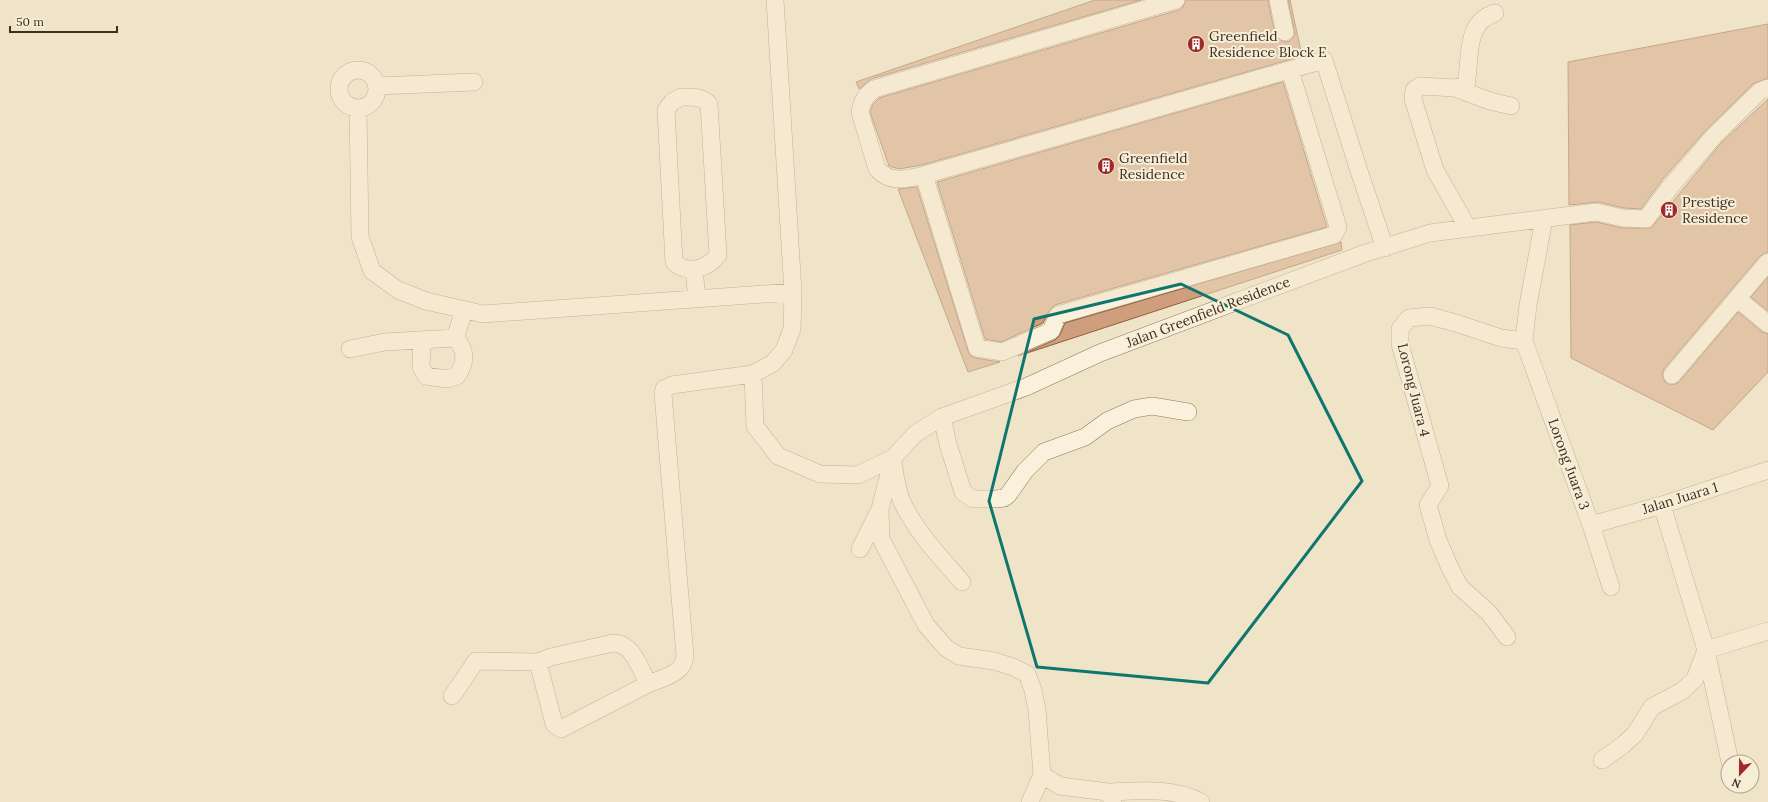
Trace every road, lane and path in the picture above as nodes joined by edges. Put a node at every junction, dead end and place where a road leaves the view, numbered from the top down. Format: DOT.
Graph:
graph roads {
  1 [pos="775,0"];
  2 [pos="1176,0"];
  3 [pos="1278,0"];
  4 [pos="1495,13"];
  5 [pos="1285,32"];
  6 [pos="1290,70"];
  7 [pos="474,82"];
  8 [pos="377,86"];
  9 [pos="1455,88"];
  10 [pos="1768,88"];
  11 [pos="1511,106"];
  12 [pos="358,108"];
  13 [pos="924,175"];
  14 [pos="1544,219"];
  15 [pos="1468,228"];
  16 [pos="1385,248"];
  17 [pos="1768,262"];
  18 [pos="694,269"];
  19 [pos="793,292"];
  20 [pos="697,299"];
  21 [pos="1738,299"];
  22 [pos="464,310"];
  23 [pos="1768,324"];
  24 [pos="455,338"];
  25 [pos="422,341"];
  26 [pos="1524,341"];
  27 [pos="350,349"];
  28 [pos="753,374"];
  29 [pos="1672,375"];
  30 [pos="1188,412"];
  31 [pos="942,417"];
  32 [pos="893,458"];
  33 [pos="1768,470"];
  34 [pos="1662,505"];
  35 [pos="880,509"];
  36 [pos="1591,525"];
  37 [pos="860,549"];
  38 [pos="962,582"];
  39 [pos="1611,587"];
  40 [pos="1768,631"];
  41 [pos="1507,638"];
  42 [pos="1706,650"];
  43 [pos="538,662"];
  44 [pos="648,684"];
  45 [pos="452,696"];
  46 [pos="1728,754"];
  47 [pos="1602,760"];
  48 [pos="1042,775"];
  49 [pos="1111,797"];
  50 [pos="1030,802"];
  51 [pos="1201,802"];
  1 -- 19 [label="street"];
  2 -- 13 [label="street"];
  3 -- 5 [label="street"];
  4 -- 9 [label="street"];
  6 -- 13 [label="street"];
  6 -- 13 [label="street"];
  6 -- 16 [label="street"];
  7 -- 8 [label="street"];
  8 -- 12 [label="street"];
  8 -- 12 [label="street"];
  9 -- 11 [label="street"];
  9 -- 15 [label="street"];
  10 -- 14 [label="street, Jalan Greenfield Residence"];
  12 -- 22 [label="street"];
  14 -- 15 [label="street, Jalan Greenfield Residence"];
  14 -- 26 [label="street"];
  15 -- 16 [label="street, Jalan Greenfield Residence"];
  16 -- 31 [label="street, Jalan Greenfield Residence"];
  17 -- 21 [label="street"];
  18 -- 18 [label="street"];
  18 -- 20 [label="street"];
  19 -- 20 [label="street"];
  19 -- 28 [label="street"];
  20 -- 22 [label="street"];
  21 -- 23 [label="street"];
  21 -- 29 [label="street"];
  22 -- 24 [label="street"];
  24 -- 25 [label="street"];
  24 -- 25 [label="street"];
  25 -- 27 [label="street"];
  26 -- 36 [label="street, Lorong Juara 3"];
  26 -- 41 [label="street, Lorong Juara 4"];
  28 -- 32 [label="street"];
  28 -- 44 [label="street"];
  30 -- 31 [label="street"];
  31 -- 32 [label="street, Jalan Greenfield Residence"];
  32 -- 35 [label="street"];
  32 -- 38 [label="street"];
  33 -- 34 [label="street, Jalan Juara 1"];
  34 -- 36 [label="street, Jalan Juara 1"];
  34 -- 42 [label="street"];
  35 -- 37 [label="street"];
  35 -- 48 [label="street"];
  36 -- 39 [label="street, Lorong Juara 3"];
  40 -- 42 [label="street"];
  42 -- 46 [label="street"];
  42 -- 47 [label="street"];
  43 -- 44 [label="street"];
  43 -- 44 [label="street"];
  43 -- 45 [label="street"];
  48 -- 49 [label="street"];
  48 -- 50 [label="street"];
  49 -- 51 [label="street"];
}
